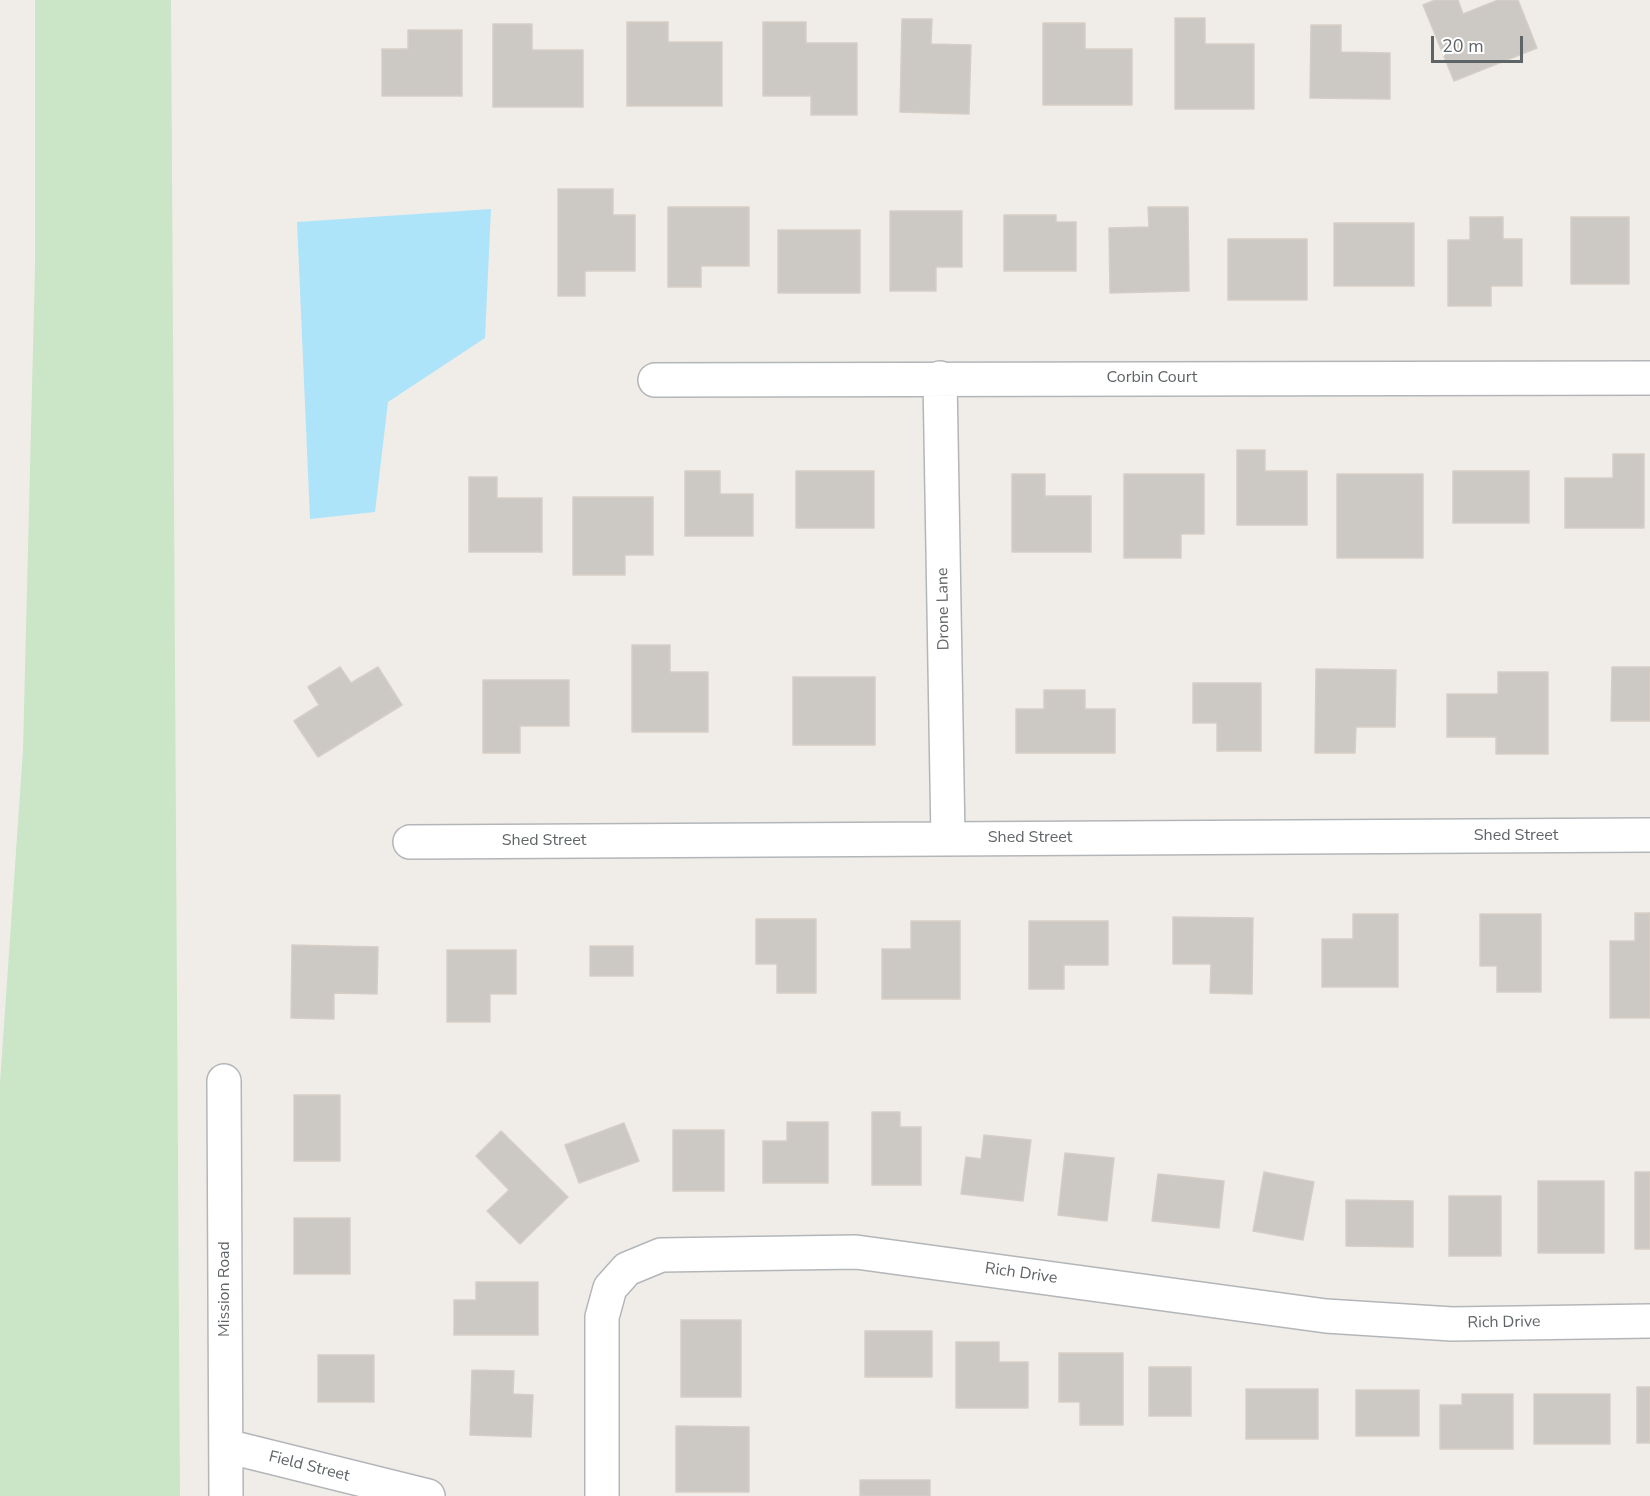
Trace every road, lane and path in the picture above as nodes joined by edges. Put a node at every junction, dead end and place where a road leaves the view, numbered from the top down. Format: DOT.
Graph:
graph roads {
  1 [pos="940,378"];
  2 [pos="1650,378"];
  3 [pos="655,380"];
  4 [pos="1650,835"];
  5 [pos="948,839"];
  6 [pos="410,842"];
  7 [pos="224,1081"];
  8 [pos="1650,1321"];
  9 [pos="226,1446"];
  10 [pos="226,1496"];
  11 [pos="428,1496"];
  12 [pos="602,1496"];
  1 -- 2 [label="street, Corbin Court"];
  1 -- 3 [label="street, Corbin Court"];
  1 -- 5 [label="street, Drone Lane"];
  4 -- 5 [label="street, Shed Street"];
  5 -- 6 [label="street, Shed Street"];
  7 -- 9 [label="street, Mission Road"];
  8 -- 12 [label="street, Rich Drive"];
  9 -- 10 [label="street, Mission Road"];
  9 -- 11 [label="street, Field Street"];
}
